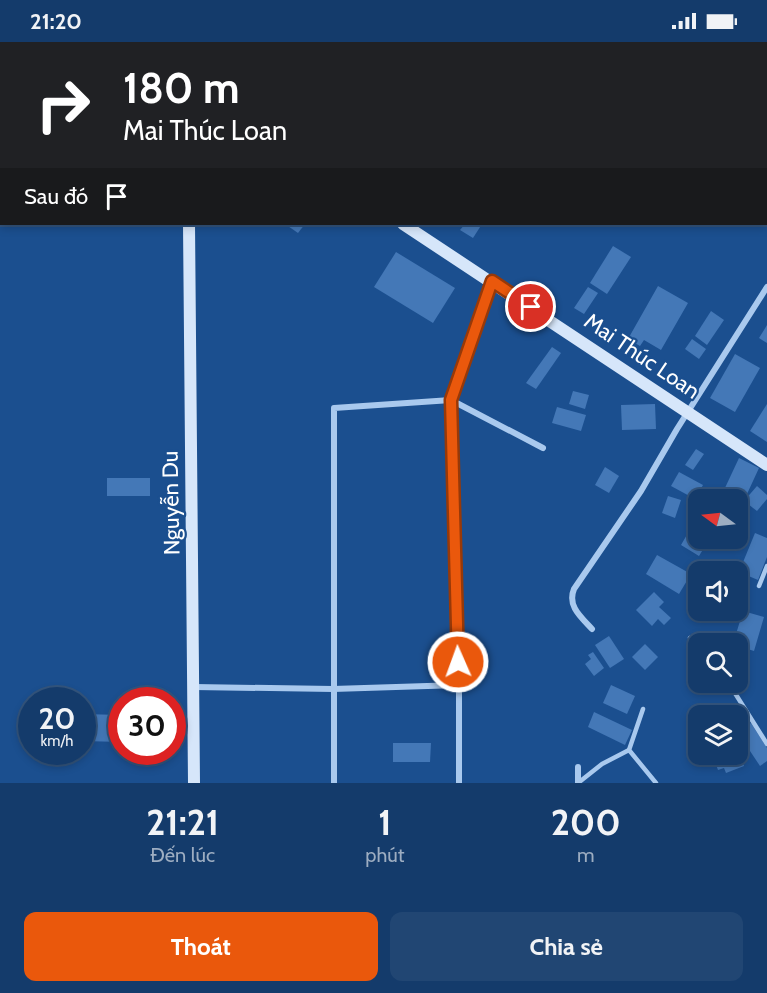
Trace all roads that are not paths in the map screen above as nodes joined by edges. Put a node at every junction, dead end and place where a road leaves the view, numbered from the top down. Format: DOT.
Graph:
graph roads {
  1 [pos="189,225"];
  2 [pos="405,225"];
  3 [pos="492,281"];
  4 [pos="767,287"];
  5 [pos="451,400"];
  6 [pos="688,412"];
  7 [pos="543,448"];
  8 [pos="767,465"];
  9 [pos="767,566"];
  10 [pos="759,586"];
  11 [pos="592,629"];
  12 [pos="459,685"];
  13 [pos="194,687"];
  14 [pos="333,689"];
  15 [pos="735,693"];
  16 [pos="643,709"];
  17 [pos="767,744"];
  18 [pos="629,750"];
  19 [pos="578,767"];
  20 [pos="194,783"];
  21 [pos="334,783"];
  22 [pos="459,783"];
  23 [pos="578,783"];
  24 [pos="656,783"];
  1 -- 13 [label="main road, Nguyễn Du"];
  2 -- 3 [label="main road, Mai Thúc Loan"];
  3 -- 5 [label="street"];
  3 -- 6 [label="main road, Mai Thúc Loan"];
  4 -- 6 [label="street"];
  5 -- 7 [label="street"];
  5 -- 12 [label="street"];
  5 -- 14 [label="street"];
  6 -- 8 [label="main road, Mai Thúc Loan"];
  6 -- 11 [label="street"];
  9 -- 10 [label="lane"];
  12 -- 14 [label="street"];
  12 -- 22 [label="street"];
  13 -- 14 [label="street"];
  13 -- 20 [label="main road, Nguyễn Du"];
  14 -- 21 [label="street"];
  15 -- 17 [label="lane"];
  16 -- 18 [label="lane"];
  18 -- 23 [label="lane"];
  18 -- 24 [label="lane"];
  19 -- 23 [label="street"];
}
